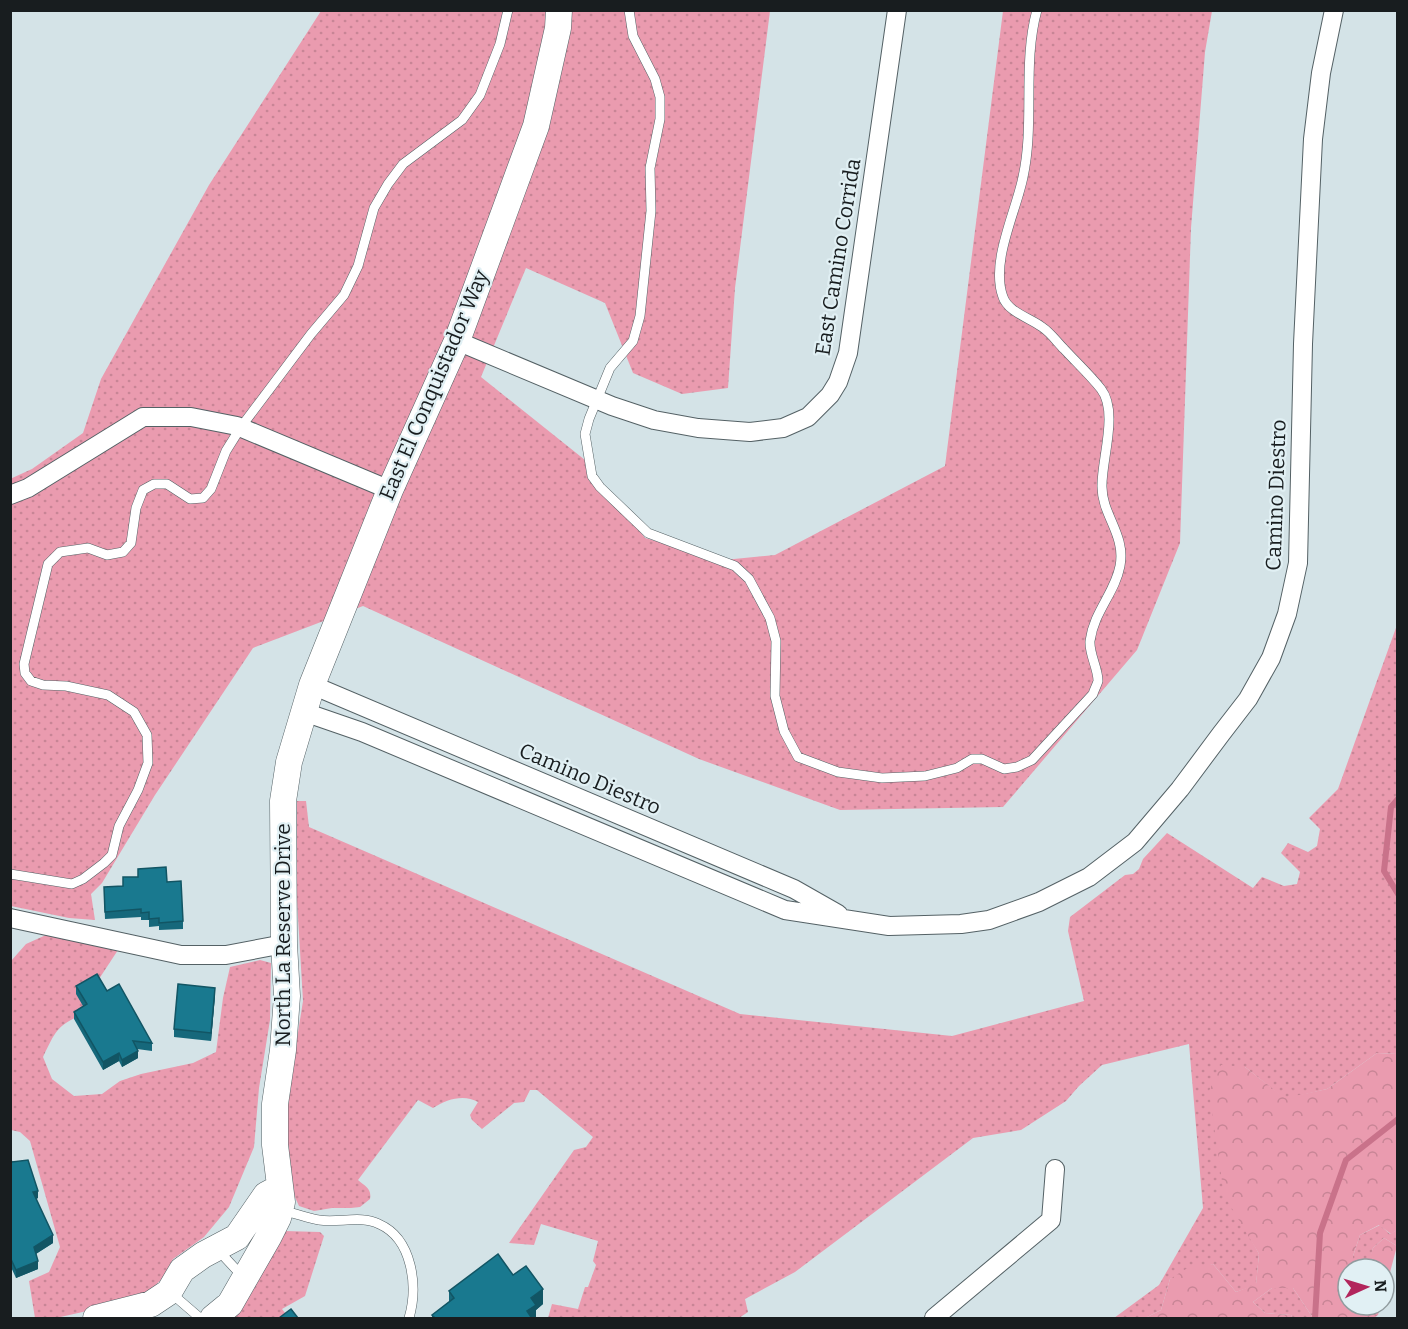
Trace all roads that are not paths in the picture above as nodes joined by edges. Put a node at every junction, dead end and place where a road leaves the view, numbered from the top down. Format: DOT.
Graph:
graph roads {
  1 [pos="508,10"];
  2 [pos="559,10"];
  3 [pos="629,10"];
  4 [pos="897,10"];
  5 [pos="1037,10"];
  6 [pos="1334,10"];
  7 [pos="457,341"];
  8 [pos="596,399"];
  9 [pos="242,427"];
  10 [pos="390,490"];
  11 [pos="10,495"];
  12 [pos="312,685"];
  13 [pos="304,712"];
  14 [pos="10,874"];
  15 [pos="10,918"];
  16 [pos="848,919"];
  17 [pos="284,944"];
  18 [pos="1055,1169"];
  19 [pos="280,1199"];
  20 [pos="216,1248"];
  21 [pos="245,1279"];
  22 [pos="169,1292"];
  23 [pos="96,1318"];
  24 [pos="200,1318"];
  25 [pos="213,1318"];
  26 [pos="409,1318"];
  27 [pos="934,1318"];
  1 -- 9 [label="lane"];
  2 -- 7 [label="street, East El Conquistador Way"];
  3 -- 8 [label="lane"];
  4 -- 8 [label="street, East Camino Corrida"];
  5 -- 8 [label="lane"];
  6 -- 16 [label="street, Camino Diestro"];
  7 -- 8 [label="street, East Camino Corrida"];
  7 -- 10 [label="street, East El Conquistador Way"];
  9 -- 10 [label="street"];
  9 -- 11 [label="street"];
  9 -- 14 [label="lane"];
  10 -- 12 [label="street, East El Conquistador Way"];
  12 -- 13 [label="street, North La Reserve Drive"];
  12 -- 16 [label="street, Camino Diestro"];
  13 -- 16 [label="street, Camino Diestro"];
  13 -- 17 [label="street, North La Reserve Drive"];
  15 -- 17 [label="street"];
  17 -- 19 [label="street, North La Reserve Drive"];
  18 -- 27 [label="street"];
  19 -- 20 [label="street"];
  19 -- 21 [label="street"];
  19 -- 26 [label="lane"];
  20 -- 21 [label="lane"];
  20 -- 22 [label="street"];
  21 -- 25 [label="street"];
  22 -- 23 [label="street"];
  22 -- 24 [label="lane"];
}
